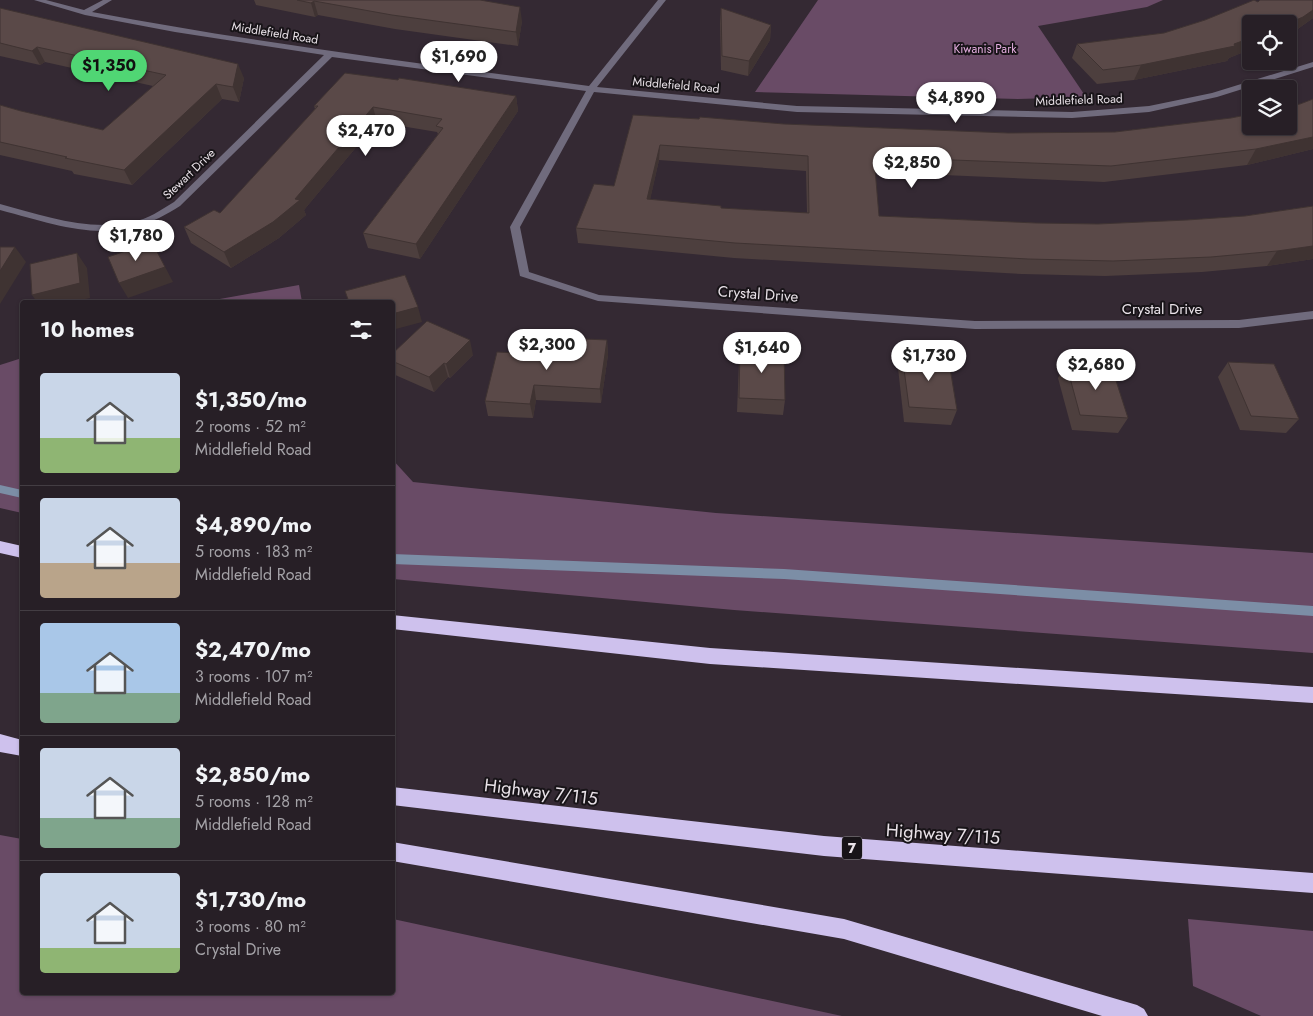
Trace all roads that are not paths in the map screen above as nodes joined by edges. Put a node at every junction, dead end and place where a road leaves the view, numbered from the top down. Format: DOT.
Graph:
graph roads {
  1 [pos="38,0"];
  2 [pos="108,0"];
  3 [pos="662,0"];
  4 [pos="85,13"];
  5 [pos="330,54"];
  6 [pos="1313,64"];
  7 [pos="591,89"];
  8 [pos="0,207"];
  9 [pos="1313,315"];
  10 [pos="0,547"];
  11 [pos="20,552"];
  12 [pos="395,622"];
  13 [pos="1313,695"];
  14 [pos="0,743"];
  15 [pos="20,748"];
  16 [pos="395,796"];
  17 [pos="395,853"];
  18 [pos="1313,883"];
  19 [pos="1137,1016"];
  1 -- 4 [label="street, Middlefield Road"];
  2 -- 4 [label="street"];
  3 -- 7 [label="street, Crystal Drive"];
  4 -- 5 [label="street, Middlefield Road"];
  5 -- 7 [label="street, Middlefield Road"];
  5 -- 8 [label="street, Stewart Drive"];
  6 -- 7 [label="street, Middlefield Road"];
  7 -- 9 [label="street, Crystal Drive"];
  10 -- 11 [label="highway"];
  12 -- 13 [label="highway"];
  14 -- 15 [label="highway"];
  16 -- 18 [label="highway, Highway 7/115 / 7"];
  17 -- 19 [label="highway"];
}
